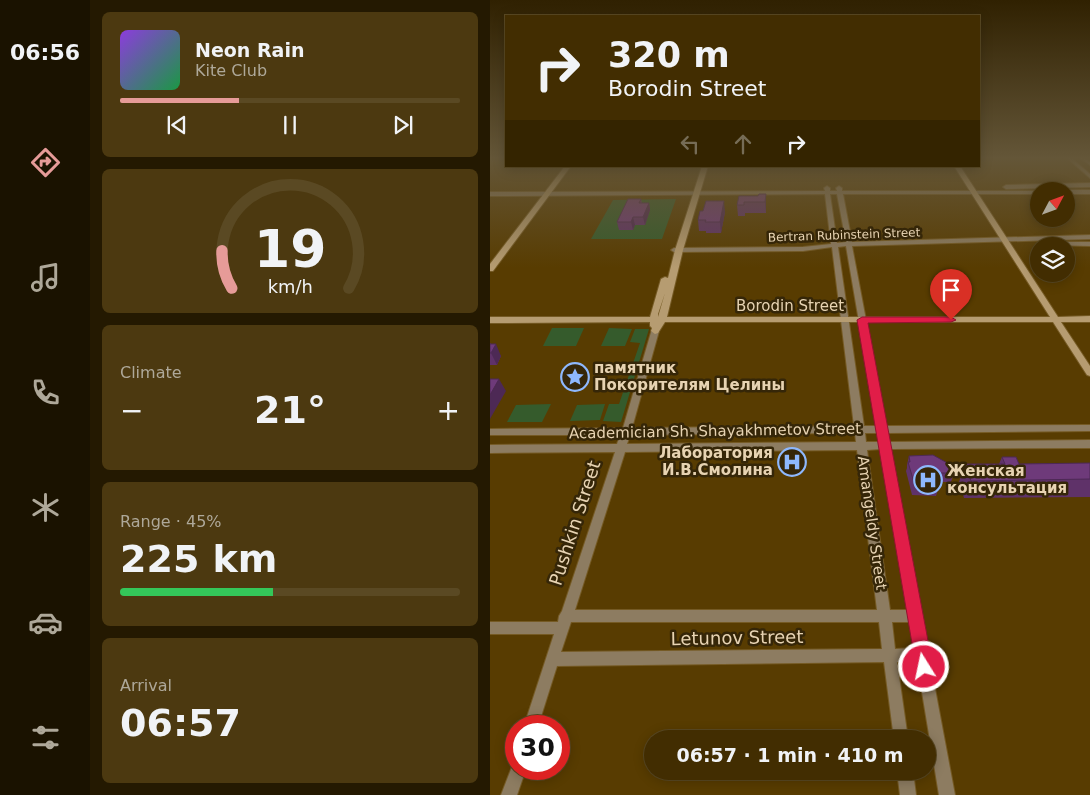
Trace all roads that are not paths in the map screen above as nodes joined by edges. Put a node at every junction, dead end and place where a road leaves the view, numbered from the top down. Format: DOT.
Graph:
graph roads {
  1 [pos="546,194"];
  2 [pos="693,194"];
  3 [pos="828,194"];
  4 [pos="840,194"];
  5 [pos="974,194"];
  6 [pos="1090,237"];
  7 [pos="1015,240"];
  8 [pos="1003,241"];
  9 [pos="849,244"];
  10 [pos="1090,244"];
  11 [pos="835,246"];
  12 [pos="676,250"];
  13 [pos="490,269"];
  14 [pos="1054,319"];
  15 [pos="1090,319"];
  16 [pos="490,320"];
  17 [pos="845,320"];
  18 [pos="862,320"];
  19 [pos="657,324"];
  20 [pos="1090,373"];
  21 [pos="882,428"];
  22 [pos="1090,428"];
  23 [pos="859,429"];
  24 [pos="721,430"];
  25 [pos="626,432"];
  26 [pos="491,433"];
  27 [pos="884,444"];
  28 [pos="1090,444"];
  29 [pos="862,445"];
  30 [pos="622,447"];
  31 [pos="718,447"];
  32 [pos="490,449"];
  33 [pos="884,616"];
  34 [pos="915,616"];
  35 [pos="563,622"];
  36 [pos="490,628"];
  37 [pos="890,655"];
  38 [pos="922,655"];
  39 [pos="552,659"];
  40 [pos="534,715"];
  41 [pos="900,730"];
  42 [pos="514,780"];
  43 [pos="906,780"];
  44 [pos="509,795"];
  45 [pos="908,795"];
  46 [pos="947,795"];
  1 -- 13 [label="street"];
  2 -- 12 [label="street, Pushkin Street"];
  3 -- 11 [label="street, Amangeldy Street"];
  4 -- 9 [label="street, Amangeldy Street"];
  5 -- 8 [label="street"];
  6 -- 7 [label="street"];
  7 -- 8 [label="street, Bertran Rubinstein Street"];
  7 -- 10 [label="street"];
  8 -- 9 [label="street, Bertran Rubinstein Street"];
  8 -- 14 [label="street"];
  9 -- 11 [label="street, Bertran Rubinstein Street"];
  9 -- 18 [label="street, Amangeldy Street"];
  11 -- 12 [label="street, Bertran Rubinstein Street"];
  11 -- 17 [label="street, Amangeldy Street"];
  12 -- 19 [label="street, Pushkin Street"];
  14 -- 15 [label="street, Borodin Street"];
  14 -- 18 [label="street, Borodin Street"];
  14 -- 20 [label="street"];
  16 -- 19 [label="street, Borodin Street"];
  17 -- 18 [label="street, Borodin Street"];
  17 -- 19 [label="street, Borodin Street"];
  17 -- 23 [label="street, Amangeldy Street"];
  18 -- 21 [label="street, Amangeldy Street"];
  19 -- 25 [label="street, Pushkin Street"];
  21 -- 22 [label="street, Academician Sh. Shayakhmetov Street"];
  21 -- 23 [label="street, Academician Sh. Shayakhmetov Street"];
  21 -- 27 [label="street, Amangeldy Street"];
  23 -- 24 [label="street, Academician Sh. Shayakhmetov Street"];
  23 -- 29 [label="street, Amangeldy Street"];
  24 -- 25 [label="street, Academician Sh. Shayakhmetov Street"];
  24 -- 31 [label="street"];
  25 -- 26 [label="street, Academician Sh. Shayakhmetov Street"];
  25 -- 30 [label="street, Pushkin Street"];
  27 -- 28 [label="street, Academician Sh. Shayakhmetov Street"];
  27 -- 29 [label="street, Academician Sh. Shayakhmetov Street"];
  27 -- 34 [label="street, Amangeldy Street"];
  29 -- 31 [label="street, Academician Sh. Shayakhmetov Street"];
  29 -- 33 [label="street, Amangeldy Street"];
  30 -- 31 [label="street, Academician Sh. Shayakhmetov Street"];
  30 -- 32 [label="street, Academician Sh. Shayakhmetov Street"];
  30 -- 35 [label="street, Pushkin Street"];
  33 -- 34 [label="street, Letunov Street"];
  33 -- 35 [label="street, Letunov Street"];
  33 -- 37 [label="street, Amangeldy Street"];
  34 -- 38 [label="street, Amangeldy Street"];
  35 -- 36 [label="street, Letunov Street"];
  35 -- 39 [label="street, Pushkin Street"];
  37 -- 38 [label="street, Letunov Street"];
  37 -- 39 [label="street, Letunov Street"];
  37 -- 41 [label="street, Amangeldy Street"];
  38 -- 46 [label="street, Amangeldy Street"];
  39 -- 40 [label="street, Pushkin Street"];
  42 -- 44 [label="street"];
  43 -- 45 [label="street"];
}
